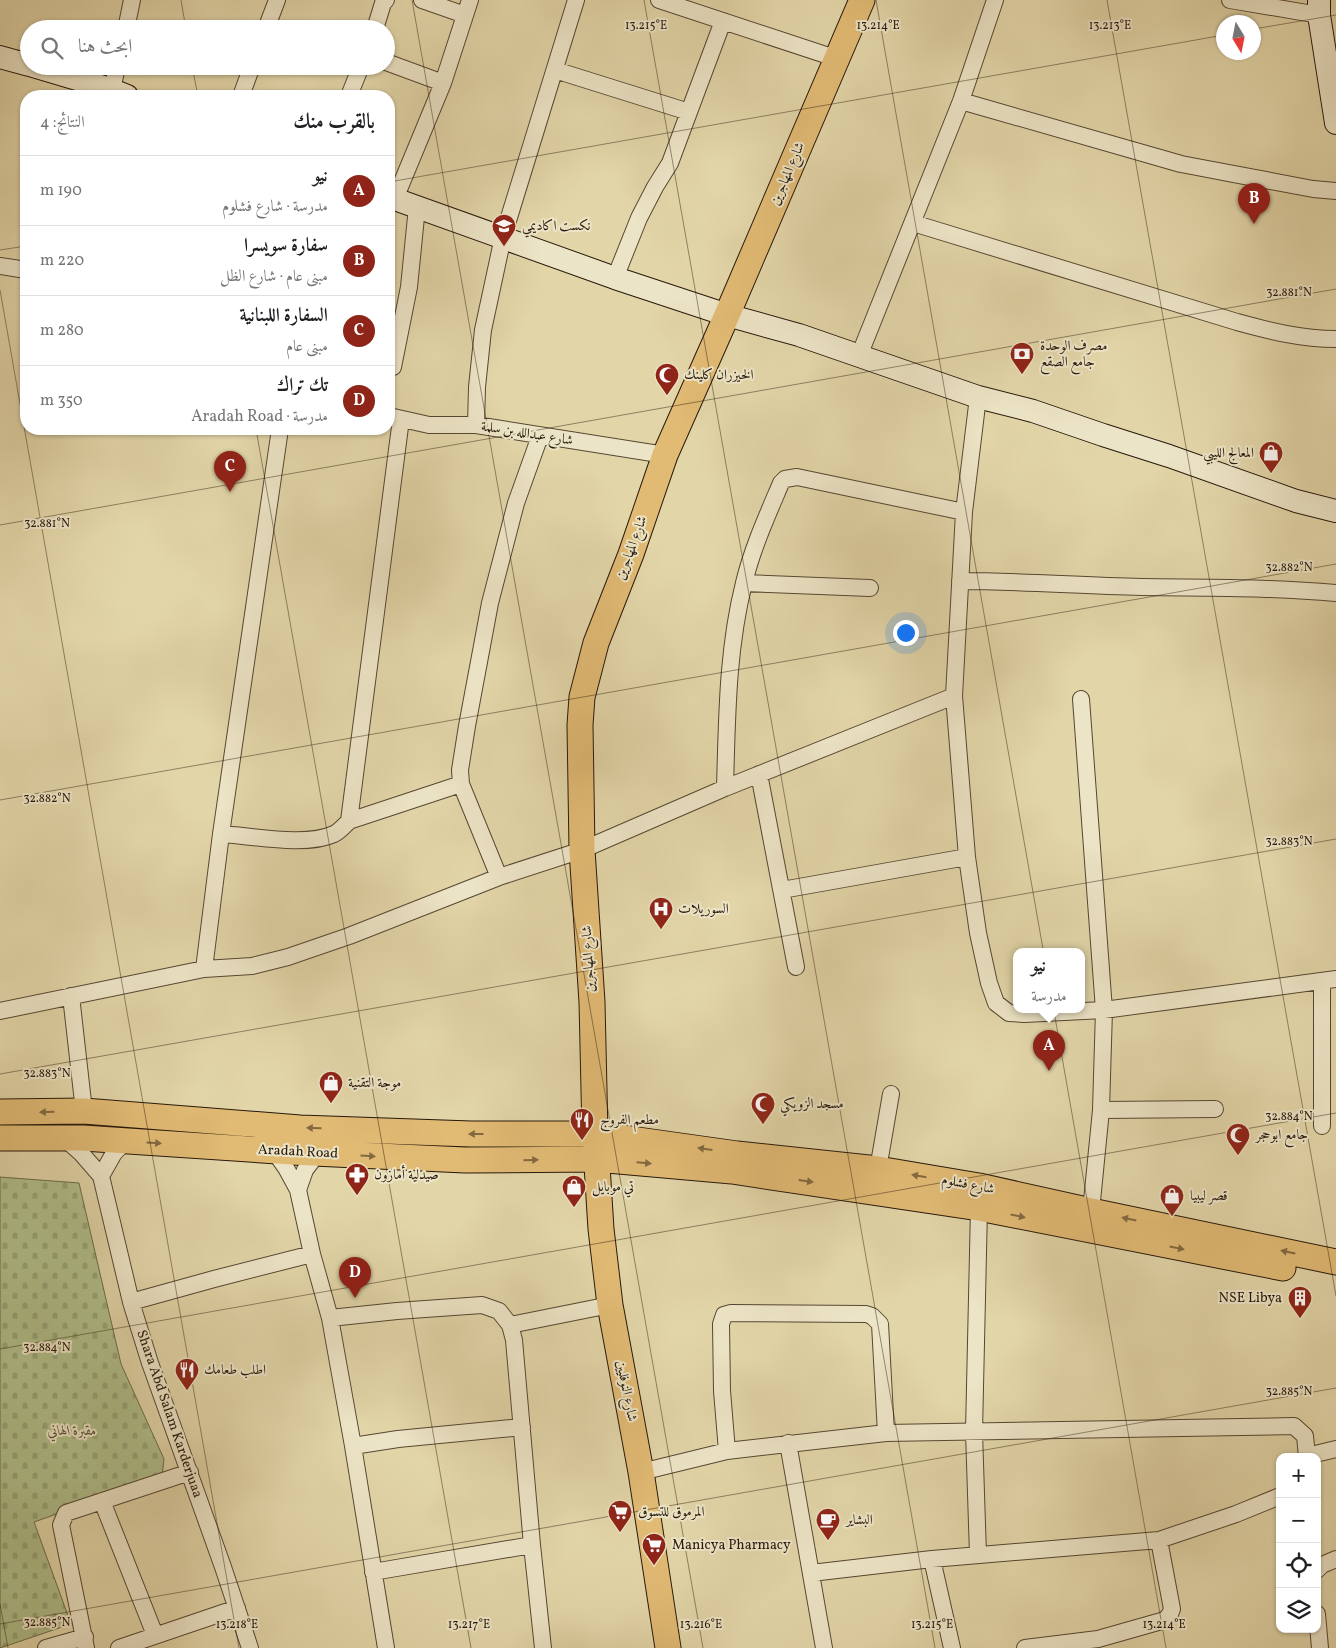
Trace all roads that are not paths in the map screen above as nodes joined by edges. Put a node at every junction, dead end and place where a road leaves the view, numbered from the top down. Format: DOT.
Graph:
graph roads {
  1 [pos="132,0"];
  2 [pos="277,0"];
  3 [pos="386,0"];
  4 [pos="422,0"];
  5 [pos="576,0"];
  6 [pos="659,0"];
  7 [pos="862,0"];
  8 [pos="995,0"];
  9 [pos="1230,0"];
  10 [pos="468,7"];
  11 [pos="1319,7"];
  12 [pos="128,20"];
  13 [pos="269,20"];
  14 [pos="378,20"];
  15 [pos="723,21"];
  16 [pos="0,56"];
  17 [pos="838,59"];
  18 [pos="20,62"];
  19 [pos="395,65"];
  20 [pos="555,70"];
  21 [pos="60,75"];
  22 [pos="116,75"];
  23 [pos="249,75"];
  24 [pos="357,75"];
  25 [pos="443,83"];
  26 [pos="104,90"];
  27 [pos="114,90"];
  28 [pos="243,90"];
  29 [pos="351,90"];
  30 [pos="961,101"];
  31 [pos="689,112"];
  32 [pos="1336,123"];
  33 [pos="395,191"];
  34 [pos="1336,191"];
  35 [pos="395,199"];
  36 [pos="418,207"];
  37 [pos="913,223"];
  38 [pos="503,237"];
  39 [pos="0,266"];
  40 [pos="20,269"];
  41 [pos="615,278"];
  42 [pos="727,315"];
  43 [pos="1336,339"];
  44 [pos="859,356"];
  45 [pos="395,357"];
  46 [pos="978,397"];
  47 [pos="395,417"];
  48 [pos="476,426"];
  49 [pos="279,435"];
  50 [pos="393,435"];
  51 [pos="540,436"];
  52 [pos="664,455"];
  53 [pos="1336,511"];
  54 [pos="964,512"];
  55 [pos="960,581"];
  56 [pos="744,583"];
  57 [pos="870,588"];
  58 [pos="1336,593"];
  59 [pos="954,696"];
  60 [pos="1081,699"];
  61 [pos="759,774"];
  62 [pos="461,784"];
  63 [pos="725,788"];
  64 [pos="349,821"];
  65 [pos="221,834"];
  66 [pos="582,850"];
  67 [pos="967,857"];
  68 [pos="499,877"];
  69 [pos="782,890"];
  70 [pos="796,967"];
  71 [pos="204,969"];
  72 [pos="1329,980"];
  73 [pos="71,996"];
  74 [pos="1104,1010"];
  75 [pos="0,1011"];
  76 [pos="1085,1011"];
  77 [pos="1044,1013"];
  78 [pos="891,1094"];
  79 [pos="1216,1109"];
  80 [pos="1101,1110"];
  81 [pos="84,1111"];
  82 [pos="0,1112"];
  83 [pos="1322,1126"];
  84 [pos="595,1134"];
  85 [pos="0,1138"];
  86 [pos="64,1138"];
  87 [pos="126,1141"];
  88 [pos="274,1151"];
  89 [pos="318,1153"];
  90 [pos="596,1159"];
  91 [pos="734,1163"];
  92 [pos="878,1169"];
  93 [pos="101,1176"];
  94 [pos="298,1190"];
  95 [pos="979,1208"];
  96 [pos="1091,1212"];
  97 [pos="312,1254"];
  98 [pos="1336,1262"];
  99 [pos="1336,1279"];
  100 [pos="131,1302"];
  101 [pos="610,1305"];
  102 [pos="330,1318"];
  103 [pos="510,1325"];
  104 [pos="522,1427"];
  105 [pos="974,1432"];
  106 [pos="886,1433"];
  107 [pos="788,1443"];
  108 [pos="353,1446"];
  109 [pos="1336,1449"];
  110 [pos="727,1451"];
  111 [pos="1307,1453"];
  112 [pos="1319,1453"];
  113 [pos="190,1472"];
  114 [pos="641,1472"];
  115 [pos="1276,1498"];
  116 [pos="102,1502"];
  117 [pos="1159,1540"];
  118 [pos="532,1545"];
  119 [pos="978,1555"];
  120 [pos="932,1559"];
  121 [pos="1336,1560"];
  122 [pos="1321,1566"];
  123 [pos="373,1572"];
  124 [pos="811,1573"];
  125 [pos="237,1608"];
  126 [pos="1319,1633"];
  127 [pos="155,1635"];
  128 [pos="85,1642"];
  129 [pos="1099,1643"];
  130 [pos="46,1648"];
  131 [pos="118,1648"];
  132 [pos="250,1648"];
  133 [pos="386,1648"];
  134 [pos="544,1648"];
  135 [pos="668,1648"];
  136 [pos="824,1648"];
  137 [pos="952,1648"];
  138 [pos="1025,1648"];
  139 [pos="1320,1648"];
  1 -- 12 [label="street"];
  2 -- 13 [label="street"];
  3 -- 14 [label="street"];
  4 -- 10 [label="street"];
  5 -- 20 [label="street"];
  6 -- 15 [label="street"];
  7 -- 17 [label="main road, شارع المهاجرين"];
  8 -- 30 [label="street"];
  9 -- 11 [label="street"];
  10 -- 25 [label="street"];
  11 -- 32 [label="main road"];
  15 -- 17 [label="street"];
  15 -- 31 [label="street"];
  16 -- 18 [label="main road"];
  17 -- 42 [label="main road, شارع المهاجرين"];
  19 -- 25 [label="street"];
  20 -- 31 [label="street"];
  20 -- 38 [label="street"];
  21 -- 26 [label="main road"];
  22 -- 27 [label="street"];
  23 -- 28 [label="street"];
  24 -- 29 [label="street"];
  25 -- 33 [label="street"];
  30 -- 34 [label="street"];
  30 -- 37 [label="street"];
  31 -- 41 [label="street"];
  35 -- 36 [label="main road"];
  36 -- 38 [label="main road"];
  36 -- 45 [label="street"];
  37 -- 43 [label="street"];
  37 -- 44 [label="street"];
  38 -- 41 [label="main road"];
  38 -- 48 [label="street"];
  39 -- 40 [label="street"];
  41 -- 42 [label="main road"];
  42 -- 44 [label="main road"];
  42 -- 52 [label="main road, شارع المهاجرين"];
  44 -- 46 [label="main road"];
  46 -- 53 [label="main road"];
  46 -- 54 [label="street"];
  47 -- 48 [label="street, شارع عبدالله بن سلمة"];
  48 -- 51 [label="street, شارع عبدالله بن سلمة"];
  49 -- 65 [label="street"];
  50 -- 64 [label="street"];
  51 -- 52 [label="street, شارع عبدالله بن سلمة"];
  51 -- 62 [label="street"];
  52 -- 66 [label="main road, شارع المهاجرين"];
  54 -- 55 [label="street"];
  54 -- 56 [label="street"];
  55 -- 58 [label="street"];
  55 -- 59 [label="street"];
  56 -- 57 [label="street"];
  56 -- 63 [label="street"];
  59 -- 61 [label="street"];
  59 -- 67 [label="street"];
  60 -- 74 [label="street"];
  61 -- 63 [label="street"];
  61 -- 69 [label="street"];
  62 -- 64 [label="street"];
  62 -- 68 [label="street"];
  63 -- 66 [label="street"];
  64 -- 65 [label="street"];
  65 -- 71 [label="street"];
  66 -- 68 [label="street"];
  66 -- 84 [label="main road, شارع المهاجرين"];
  67 -- 69 [label="street"];
  67 -- 77 [label="street"];
  68 -- 71 [label="street"];
  69 -- 70 [label="street"];
  71 -- 73 [label="street"];
  72 -- 74 [label="street"];
  72 -- 83 [label="street"];
  73 -- 75 [label="street"];
  73 -- 81 [label="street"];
  74 -- 76 [label="street"];
  74 -- 80 [label="street"];
  78 -- 92 [label="street"];
  79 -- 80 [label="street"];
  80 -- 96 [label="street"];
  81 -- 82 [label="main road, Aradah Road, one-way"];
  84 -- 81 [label="main road, Aradah Road, one-way"];
  84 -- 90 [label="main road, شارع النوفليين"];
  91 -- 84 [label="main road, شارع فشلوم, one-way"];
  85 -- 86 [label="main road, Aradah Road"];
  86 -- 87 [label="main road, Aradah Road"];
  86 -- 93 [label="street, Shara Abd Salam Karderjuaa"];
  87 -- 88 [label="main road, Aradah Road, one-way"];
  87 -- 93 [label="street"];
  88 -- 89 [label="main road, Aradah Road"];
  88 -- 94 [label="street"];
  89 -- 90 [label="main road, Aradah Road, one-way"];
  89 -- 94 [label="street"];
  90 -- 91 [label="main road, شارع فشلوم, one-way"];
  90 -- 101 [label="main road, شارع النوفليين"];
  91 -- 92 [label="main road, شارع فشلوم"];
  91 -- 95 [label="main road, شارع فشلوم, one-way"];
  96 -- 92 [label="main road, شارع فشلوم, one-way"];
  93 -- 100 [label="street, Shara Abd Salam Karderjuaa"];
  94 -- 97 [label="street"];
  95 -- 99 [label="main road, شارع فشلوم, one-way"];
  95 -- 105 [label="street"];
  98 -- 96 [label="main road, شارع فشلوم, one-way"];
  97 -- 100 [label="street"];
  97 -- 102 [label="street"];
  100 -- 113 [label="street, Shara Abd Salam Karderjuaa"];
  101 -- 103 [label="street"];
  101 -- 114 [label="main road, شارع النوفليين"];
  102 -- 103 [label="street"];
  102 -- 108 [label="street"];
  103 -- 104 [label="street"];
  104 -- 108 [label="street"];
  104 -- 118 [label="street"];
  105 -- 106 [label="street"];
  105 -- 111 [label="street"];
  105 -- 119 [label="street"];
  106 -- 107 [label="street"];
  106 -- 110 [label="street"];
  107 -- 110 [label="street"];
  107 -- 124 [label="street"];
  108 -- 123 [label="street"];
  109 -- 112 [label="street"];
  110 -- 114 [label="street"];
  113 -- 116 [label="street"];
  113 -- 125 [label="street, Shara Abd Salam Karderjuaa"];
  114 -- 135 [label="main road, شارع النوفليين"];
  115 -- 117 [label="street"];
  116 -- 127 [label="street"];
  116 -- 128 [label="street"];
  117 -- 119 [label="street"];
  117 -- 129 [label="street"];
  118 -- 123 [label="street"];
  118 -- 134 [label="street"];
  119 -- 120 [label="street"];
  120 -- 124 [label="street"];
  120 -- 137 [label="street"];
  121 -- 122 [label="street"];
  123 -- 133 [label="street"];
  124 -- 136 [label="street"];
  125 -- 127 [label="street"];
  125 -- 132 [label="street, Shara Abd Salam Karderjuaa"];
  126 -- 139 [label="street"];
  127 -- 131 [label="street"];
  128 -- 130 [label="street"];
  129 -- 138 [label="street"];
}
